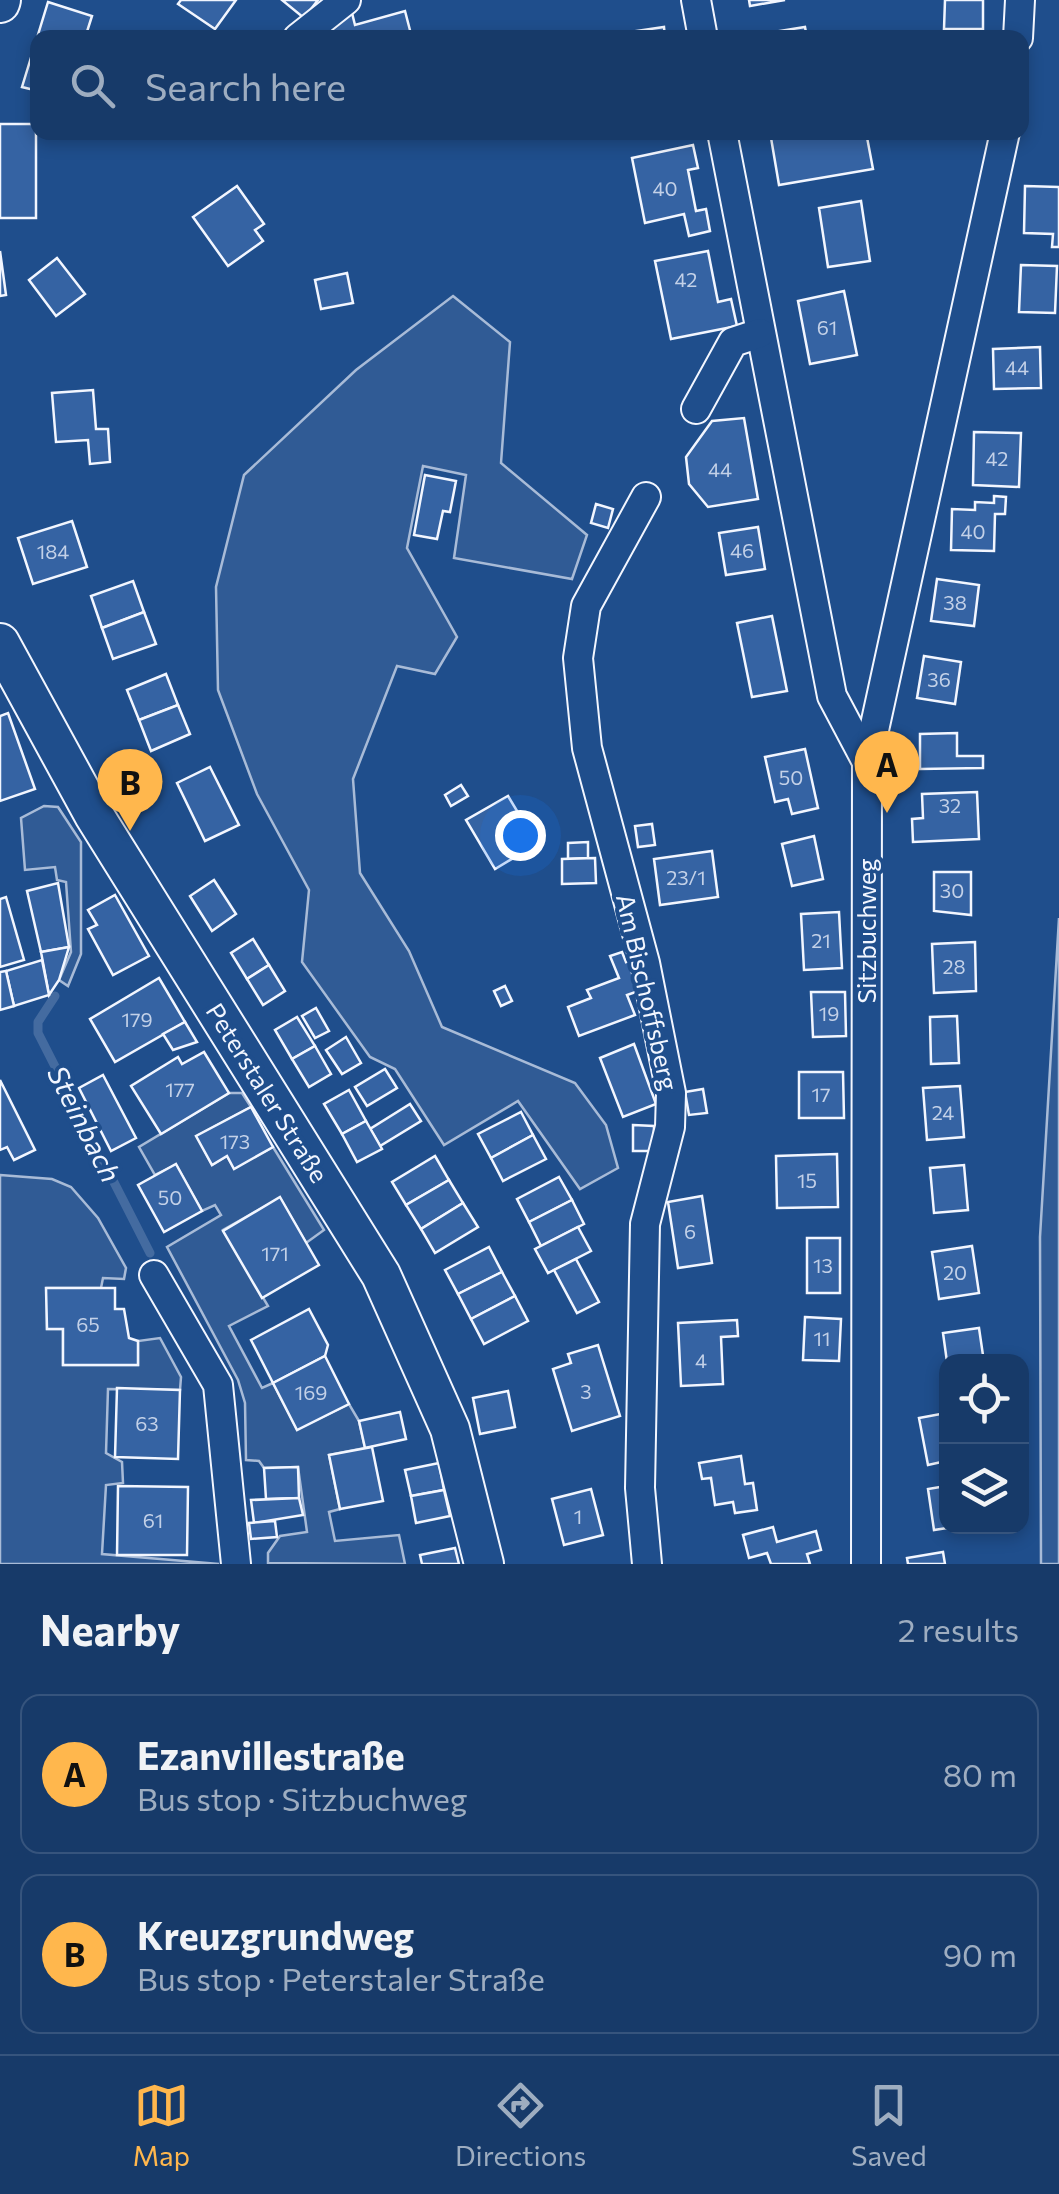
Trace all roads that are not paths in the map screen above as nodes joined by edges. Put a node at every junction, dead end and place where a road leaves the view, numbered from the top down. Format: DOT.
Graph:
graph roads {
  1 [pos="346,0"];
  2 [pos="696,0"];
  3 [pos="1020,0"];
  4 [pos="308,30"];
  5 [pos="702,30"];
  6 [pos="1018,30"];
  7 [pos="724,140"];
  8 [pos="1003,140"];
  9 [pos="760,334"];
  10 [pos="696,409"];
  11 [pos="646,497"];
  12 [pos="0,643"];
  13 [pos="867,762"];
  14 [pos="154,1275"];
  15 [pos="236,1564"];
  16 [pos="484,1564"];
  17 [pos="647,1564"];
  18 [pos="866,1564"];
  1 -- 4 [label="street"];
  2 -- 5 [label="street"];
  3 -- 6 [label="street"];
  7 -- 9 [label="street"];
  8 -- 13 [label="street, Sitzbuchweg"];
  9 -- 10 [label="street"];
  9 -- 13 [label="street"];
  11 -- 17 [label="street, Am Bischoffsberg"];
  12 -- 16 [label="main road, Peterstaler Straße"];
  13 -- 18 [label="street, Sitzbuchweg"];
  14 -- 15 [label="street"];
}
